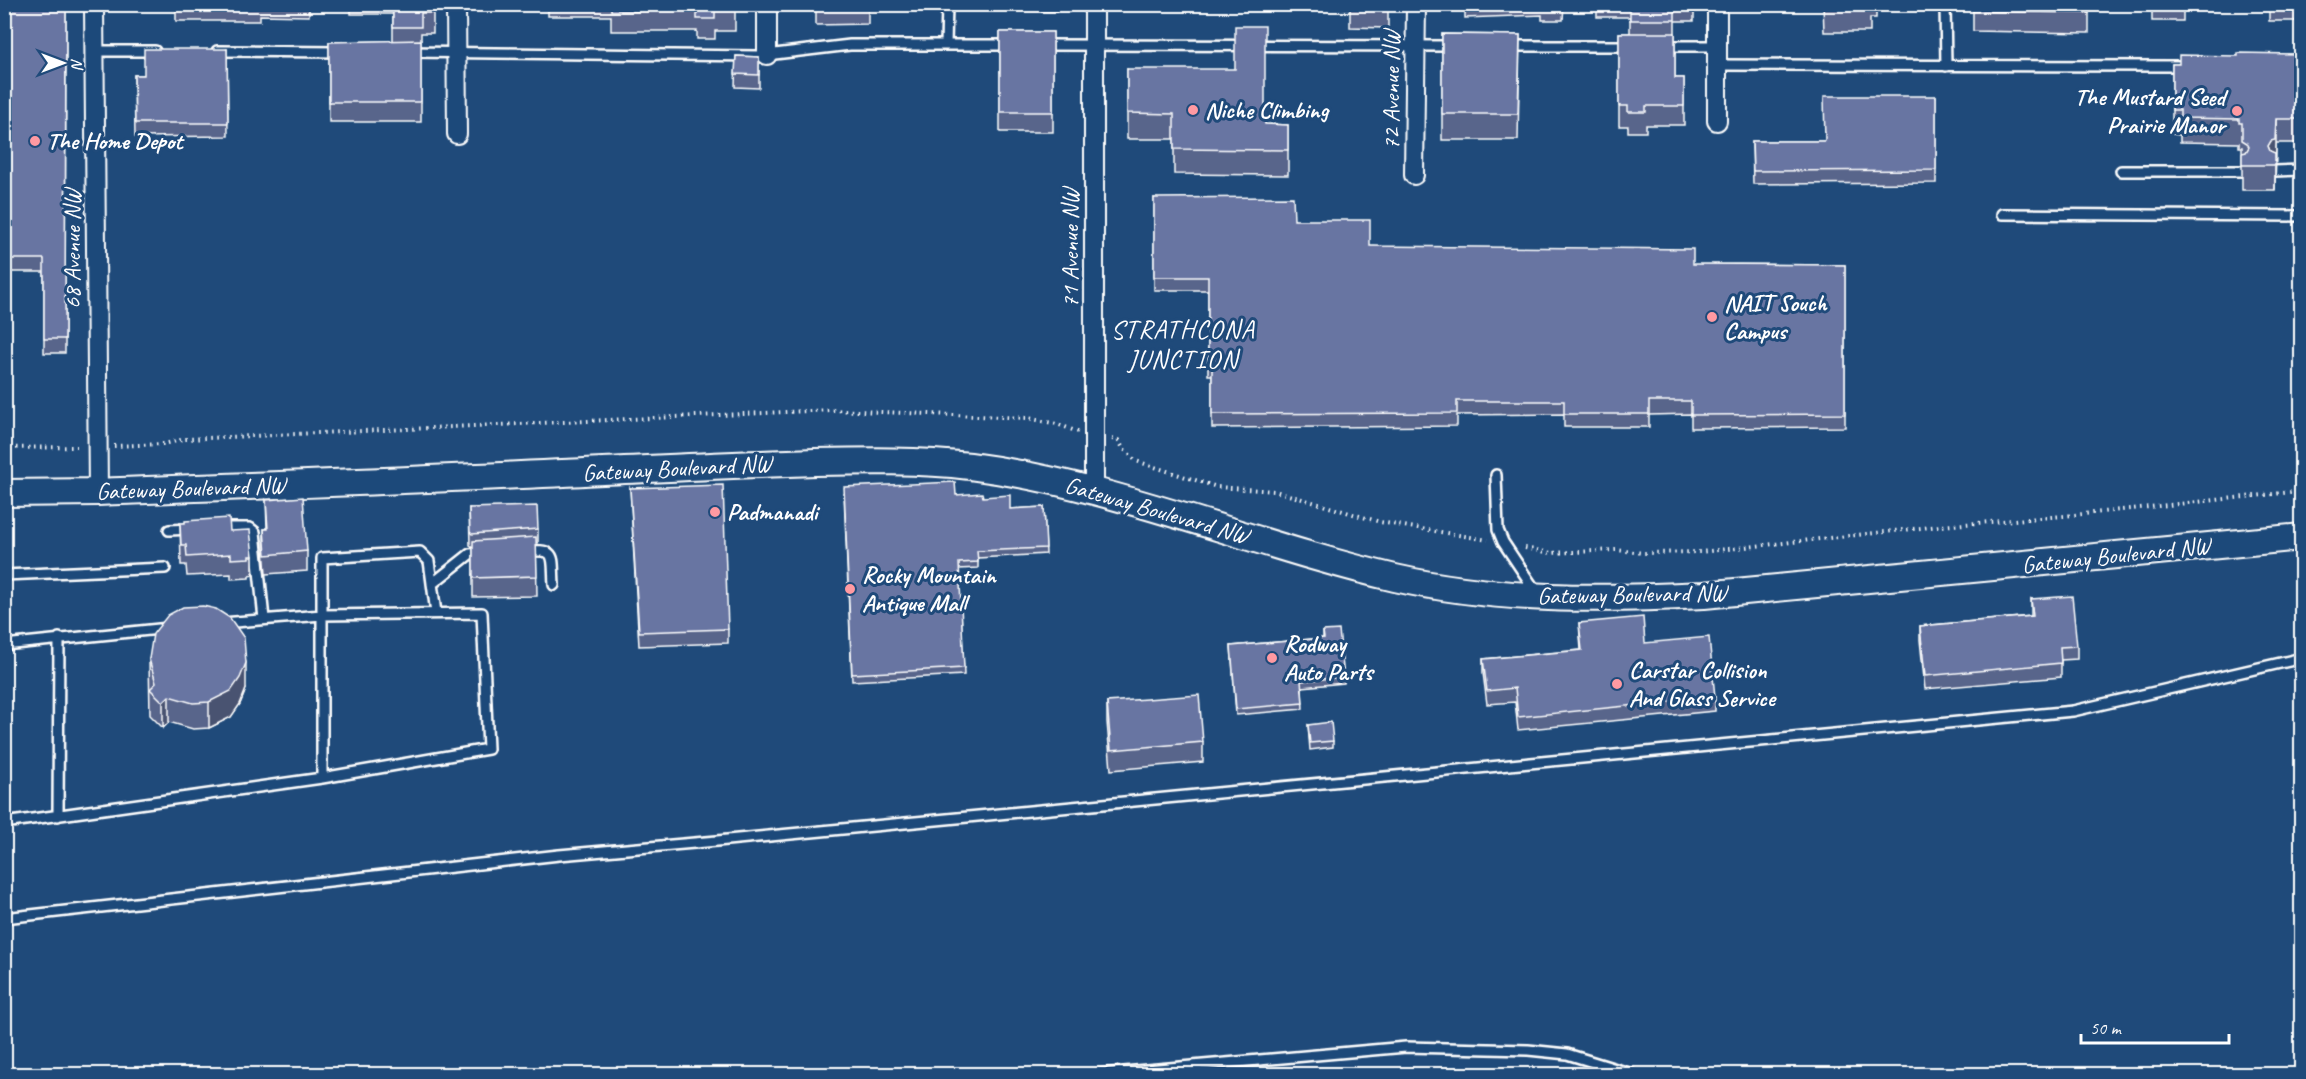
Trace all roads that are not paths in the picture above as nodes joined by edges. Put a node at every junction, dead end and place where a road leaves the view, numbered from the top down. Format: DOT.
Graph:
graph roads {
  1 [pos="94,4"];
  2 [pos="456,4"];
  3 [pos="767,4"];
  4 [pos="1094,4"];
  5 [pos="1416,4"];
  6 [pos="1718,4"];
  7 [pos="1946,4"];
  8 [pos="948,5"];
  9 [pos="946,45"];
  10 [pos="1018,45"];
  11 [pos="1030,45"];
  12 [pos="1095,45"];
  13 [pos="1416,46"];
  14 [pos="1462,46"];
  15 [pos="1497,46"];
  16 [pos="1637,46"];
  17 [pos="1660,46"];
  18 [pos="1717,46"];
  19 [pos="95,51"];
  20 [pos="171,51"];
  21 [pos="207,51"];
  22 [pos="349,52"];
  23 [pos="397,52"];
  24 [pos="456,53"];
  25 [pos="767,55"];
  26 [pos="1717,65"];
  27 [pos="1946,66"];
  28 [pos="2195,66"];
  29 [pos="1717,121"];
  30 [pos="457,134"];
  31 [pos="2301,170"];
  32 [pos="2121,171"];
  33 [pos="2242,171"];
  34 [pos="2275,171"];
  35 [pos="1414,175"];
  36 [pos="2002,214"];
  37 [pos="2301,216"];
  38 [pos="1496,475"];
  39 [pos="1094,491"];
  40 [pos="98,492"];
  41 [pos="4,493"];
  42 [pos="169,530"];
  43 [pos="2301,537"];
  44 [pos="517,551"];
  45 [pos="494,553"];
  46 [pos="165,568"];
  47 [pos="4,575"];
  48 [pos="432,584"];
  49 [pos="554,585"];
  50 [pos="1540,598"];
  51 [pos="436,613"];
  52 [pos="322,615"];
  53 [pos="264,619"];
  54 [pos="206,624"];
  55 [pos="183,627"];
  56 [pos="59,638"];
  57 [pos="4,645"];
  58 [pos="2301,658"];
  59 [pos="322,778"];
  60 [pos="58,816"];
  61 [pos="4,823"];
  62 [pos="4,918"];
  63 [pos="1101,1074"];
  64 [pos="1632,1074"];
  1 -- 19 [label="street, 68 Avenue NW"];
  2 -- 24 [label="street"];
  3 -- 25 [label="street"];
  4 -- 8 [label="lane"];
  4 -- 12 [label="street, 71 Avenue NW"];
  5 -- 13 [label="street, 72 Avenue NW"];
  6 -- 18 [label="street"];
  7 -- 27 [label="lane"];
  8 -- 9 [label="lane"];
  9 -- 10 [label="lane"];
  9 -- 25 [label="lane"];
  11 -- 12 [label="lane"];
  12 -- 13 [label="lane"];
  12 -- 39 [label="street, 71 Avenue NW"];
  13 -- 14 [label="lane"];
  13 -- 35 [label="street, 72 Avenue NW"];
  15 -- 16 [label="lane"];
  17 -- 18 [label="lane"];
  18 -- 26 [label="street"];
  19 -- 20 [label="lane"];
  19 -- 40 [label="street, 68 Avenue NW"];
  21 -- 22 [label="lane"];
  23 -- 24 [label="lane"];
  24 -- 25 [label="lane"];
  24 -- 30 [label="street"];
  26 -- 27 [label="lane"];
  26 -- 29 [label="street"];
  27 -- 28 [label="lane"];
  31 -- 34 [label="lane"];
  32 -- 33 [label="lane"];
  36 -- 37 [label="lane"];
  38 -- 50 [label="lane"];
  39 -- 40 [label="main road, Gateway Boulevard NW"];
  39 -- 50 [label="main road, Gateway Boulevard NW"];
  40 -- 41 [label="main road, Gateway Boulevard NW"];
  42 -- 53 [label="lane"];
  43 -- 50 [label="main road, Gateway Boulevard NW"];
  44 -- 49 [label="lane"];
  45 -- 48 [label="lane"];
  46 -- 47 [label="lane"];
  48 -- 51 [label="lane"];
  48 -- 52 [label="lane"];
  51 -- 52 [label="lane"];
  51 -- 59 [label="lane"];
  52 -- 53 [label="lane"];
  52 -- 59 [label="lane"];
  53 -- 54 [label="lane"];
  55 -- 56 [label="lane"];
  56 -- 57 [label="lane"];
  56 -- 60 [label="lane"];
  58 -- 62 [label="lane"];
  59 -- 60 [label="lane"];
  60 -- 61 [label="lane"];
  63 -- 64 [label="lane"];
}
